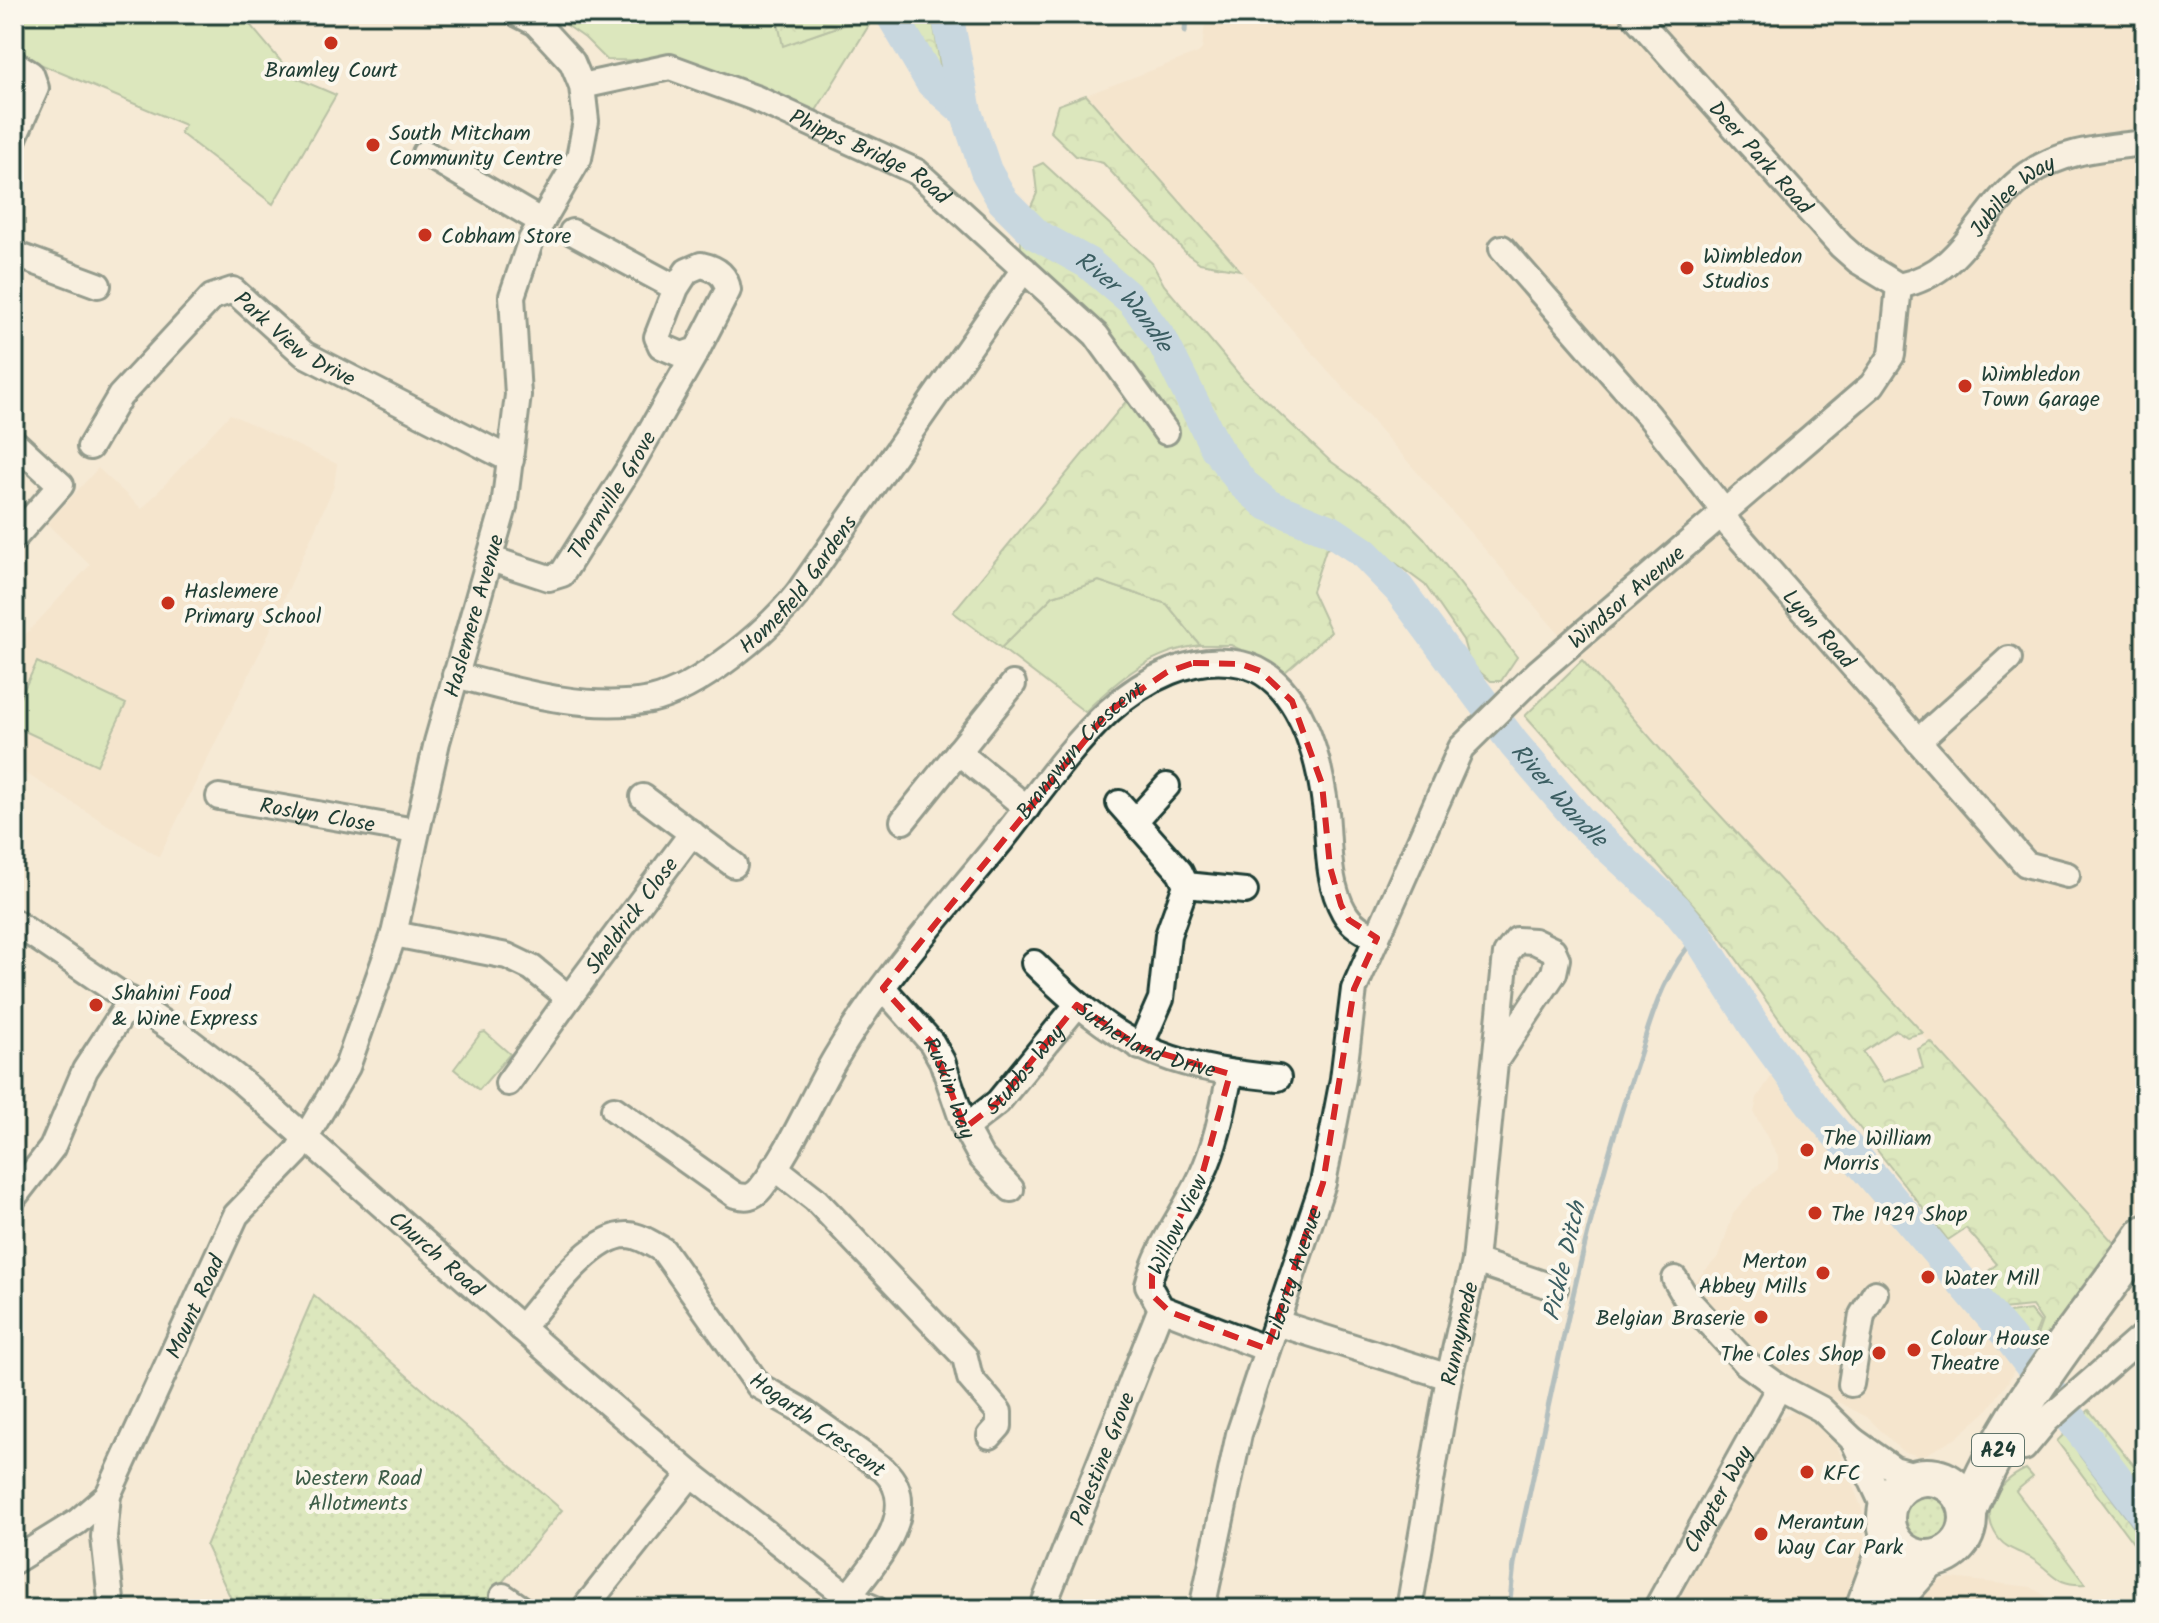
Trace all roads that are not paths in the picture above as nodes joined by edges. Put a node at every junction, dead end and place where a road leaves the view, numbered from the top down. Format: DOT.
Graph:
graph roads {
  1 [pos="518,14"];
  2 [pos="1633,14"];
  3 [pos="14,63"];
  4 [pos="582,86"];
  5 [pos="14,138"];
  6 [pos="2145,143"];
  7 [pos="425,153"];
  8 [pos="542,222"];
  9 [pos="572,232"];
  10 [pos="1502,248"];
  11 [pos="14,254"];
  12 [pos="1024,269"];
  13 [pos="98,285"];
  14 [pos="1899,286"];
  15 [pos="676,288"];
  16 [pos="697,350"];
  17 [pos="1166,432"];
  18 [pos="14,442"];
  19 [pos="90,447"];
  20 [pos="511,460"];
  21 [pos="1723,514"];
  22 [pos="14,538"];
  23 [pos="491,559"];
  24 [pos="2009,659"];
  25 [pos="455,675"];
  26 [pos="1013,684"];
  27 [pos="1918,741"];
  28 [pos="958,752"];
  29 [pos="1167,786"];
  30 [pos="219,797"];
  31 [pos="643,797"];
  32 [pos="1027,808"];
  33 [pos="903,821"];
  34 [pos="415,831"];
  35 [pos="692,833"];
  36 [pos="734,865"];
  37 [pos="2067,875"];
  38 [pos="1186,885"];
  39 [pos="1245,891"];
  40 [pos="14,922"];
  41 [pos="394,934"];
  42 [pos="1377,938"];
  43 [pos="1034,963"];
  44 [pos="883,988"];
  45 [pos="569,998"];
  46 [pos="131,1000"];
  47 [pos="1077,1005"];
  48 [pos="1140,1047"];
  49 [pos="1498,1057"];
  50 [pos="1230,1074"];
  51 [pos="1278,1078"];
  52 [pos="508,1083"];
  53 [pos="614,1109"];
  54 [pos="965,1128"];
  55 [pos="307,1138"];
  56 [pos="774,1167"];
  57 [pos="1011,1189"];
  58 [pos="14,1197"];
  59 [pos="2145,1234"];
  60 [pos="1475,1261"];
  61 [pos="1675,1279"];
  62 [pos="1555,1288"];
  63 [pos="1875,1293"];
  64 [pos="1161,1308"];
  65 [pos="1277,1323"];
  66 [pos="521,1328"];
  67 [pos="2145,1334"];
  68 [pos="1267,1349"];
  69 [pos="1449,1377"];
  70 [pos="1851,1384"];
  71 [pos="1779,1387"];
  72 [pos="2039,1405"];
  73 [pos="990,1436"];
  74 [pos="1853,1440"];
  75 [pos="2024,1448"];
  76 [pos="691,1474"];
  77 [pos="1930,1478"];
  78 [pos="108,1495"];
  79 [pos="1968,1512"];
  80 [pos="1888,1525"];
  81 [pos="1929,1560"];
  82 [pos="14,1561"];
  83 [pos="852,1603"];
  84 [pos="112,1609"];
  85 [pos="584,1609"];
  86 [pos="875,1609"];
  87 [pos="1042,1609"];
  88 [pos="1202,1609"];
  89 [pos="1409,1609"];
  90 [pos="1656,1609"];
  91 [pos="1864,1609"];
  92 [pos="1885,1609"];
  1 -- 4 [label="street"];
  2 -- 14 [label="street, Deer Park Road"];
  3 -- 5 [label="street"];
  4 -- 8 [label="street, Haslemere Avenue"];
  4 -- 12 [label="street, Phipps Bridge Road"];
  6 -- 14 [label="street, Jubilee Way"];
  7 -- 8 [label="street"];
  8 -- 20 [label="street, Haslemere Avenue"];
  9 -- 15 [label="street"];
  10 -- 21 [label="street, Lyon Road"];
  11 -- 13 [label="street"];
  12 -- 17 [label="street, Phipps Bridge Road"];
  12 -- 25 [label="street, Homefield Gardens"];
  14 -- 21 [label="street, Windsor Avenue"];
  15 -- 16 [label="street"];
  15 -- 16 [label="street, Thornville Grove"];
  16 -- 23 [label="street, Thornville Grove"];
  18 -- 22 [label="street"];
  19 -- 20 [label="street, Park View Drive"];
  20 -- 23 [label="street, Haslemere Avenue"];
  21 -- 27 [label="street, Lyon Road"];
  21 -- 42 [label="street, Windsor Avenue"];
  23 -- 25 [label="street, Haslemere Avenue"];
  24 -- 27 [label="street"];
  25 -- 34 [label="street, Haslemere Avenue"];
  26 -- 28 [label="street"];
  27 -- 37 [label="street, Lyon Road"];
  28 -- 32 [label="street"];
  28 -- 33 [label="street"];
  29 -- 38 [label="street"];
  30 -- 34 [label="street, Roslyn Close"];
  31 -- 35 [label="street, Sheldrick Close"];
  32 -- 42 [label="street, Brangwyn Crescent"];
  32 -- 44 [label="street, Brangwyn Crescent"];
  34 -- 41 [label="street, Haslemere Avenue"];
  35 -- 36 [label="street, Sheldrick Close"];
  35 -- 45 [label="street, Sheldrick Close"];
  38 -- 39 [label="street"];
  38 -- 48 [label="street"];
  40 -- 46 [label="street, Church Road"];
  41 -- 45 [label="street, Sheldrick Close"];
  41 -- 55 [label="street, Haslemere Avenue"];
  42 -- 65 [label="street, Liberty Avenue"];
  43 -- 47 [label="street, Sutherland Drive"];
  44 -- 54 [label="street, Ruskin Way"];
  44 -- 56 [label="street, Brangwyn Crescent"];
  45 -- 52 [label="street, Sheldrick Close"];
  46 -- 55 [label="street, Church Road"];
  46 -- 58 [label="street"];
  47 -- 48 [label="street, Sutherland Drive"];
  47 -- 54 [label="street, Stubbs Way"];
  48 -- 50 [label="street, Sutherland Drive"];
  49 -- 60 [label="street, Runnymede"];
  50 -- 51 [label="street, Sutherland Drive"];
  50 -- 64 [label="street, Willow View"];
  53 -- 56 [label="street, Brangwyn Crescent"];
  54 -- 57 [label="street, Ruskin Way"];
  55 -- 66 [label="street, Church Road"];
  55 -- 78 [label="street, Mount Road"];
  56 -- 73 [label="street"];
  59 -- 72 [label="highway, A24"];
  60 -- 62 [label="street"];
  60 -- 69 [label="street, Runnymede"];
  61 -- 71 [label="street"];
  63 -- 70 [label="street"];
  64 -- 68 [label="street, Willow View"];
  64 -- 87 [label="street, Palestine Grove"];
  65 -- 68 [label="street, Liberty Avenue"];
  65 -- 69 [label="street"];
  66 -- 76 [label="street, Church Road"];
  66 -- 83 [label="street, Hogarth Crescent"];
  67 -- 72 [label="street"];
  68 -- 88 [label="street, Liberty Avenue"];
  69 -- 89 [label="street, Runnymede"];
  71 -- 74 [label="street"];
  71 -- 90 [label="street, Chapter Way"];
  72 -- 75 [label="street"];
  72 -- 77 [label="highway, A24"];
  72 -- 79 [label="highway, A24"];
  74 -- 77 [label="street"];
  74 -- 80 [label="street"];
  76 -- 83 [label="street, Church Road"];
  76 -- 85 [label="street"];
  77 -- 79 [label="highway, A24"];
  77 -- 80 [label="highway, A24"];
  78 -- 82 [label="street, Mount Road"];
  78 -- 84 [label="street, Mount Road"];
  79 -- 81 [label="highway, A24"];
  80 -- 81 [label="highway"];
  80 -- 91 [label="highway, A24"];
  81 -- 92 [label="highway, A24"];
  83 -- 86 [label="street, Church Road"];
}
